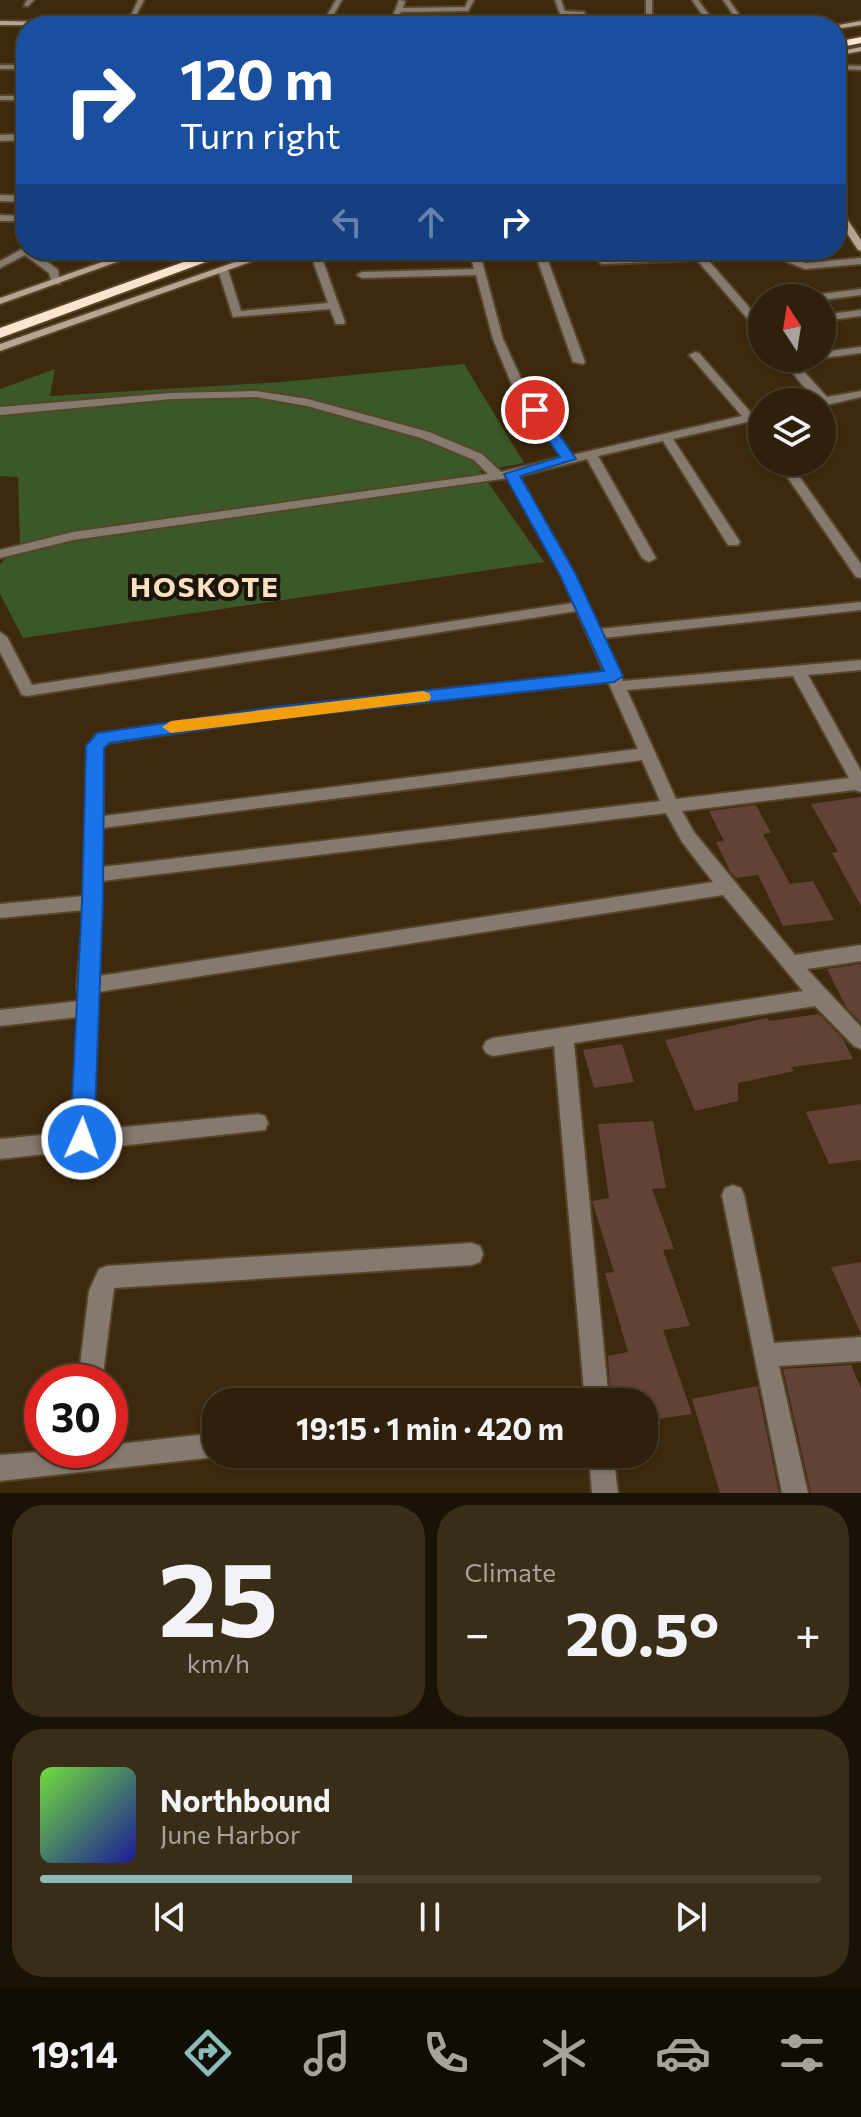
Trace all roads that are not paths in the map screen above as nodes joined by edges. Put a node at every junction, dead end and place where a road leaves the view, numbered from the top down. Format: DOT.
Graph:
graph roads {
  1 [pos="403,0"];
  2 [pos="471,0"];
  3 [pos="558,0"];
  4 [pos="399,10"];
  5 [pos="396,16"];
  6 [pos="584,16"];
  7 [pos="846,225"];
  8 [pos="861,248"];
  9 [pos="39,260"];
  10 [pos="117,260"];
  11 [pos="159,260"];
  12 [pos="206,260"];
  13 [pos="251,260"];
  14 [pos="318,260"];
  15 [pos="478,260"];
  16 [pos="543,260"];
  17 [pos="603,260"];
  18 [pos="628,260"];
  19 [pos="703,260"];
  20 [pos="791,260"];
  21 [pos="861,261"];
  22 [pos="223,270"];
  23 [pos="482,272"];
  24 [pos="362,275"];
  25 [pos="56,282"];
  26 [pos="861,292"];
  27 [pos="836,295"];
  28 [pos="0,301"];
  29 [pos="334,305"];
  30 [pos="746,307"];
  31 [pos="748,310"];
  32 [pos="861,313"];
  33 [pos="0,316"];
  34 [pos="836,316"];
  35 [pos="340,322"];
  36 [pos="33,329"];
  37 [pos="0,333"];
  38 [pos="0,348"];
  39 [pos="861,350"];
  40 [pos="836,353"];
  41 [pos="695,355"];
  42 [pos="579,362"];
  43 [pos="798,372"];
  44 [pos="811,388"];
  45 [pos="861,394"];
  46 [pos="836,399"];
  47 [pos="748,407"];
  48 [pos="0,411"];
  49 [pos="748,418"];
  50 [pos="666,437"];
  51 [pos="591,454"];
  52 [pos="569,459"];
  53 [pos="504,474"];
  54 [pos="793,476"];
  55 [pos="733,542"];
  56 [pos="0,554"];
  57 [pos="649,558"];
  58 [pos="861,574"];
  59 [pos="583,606"];
  60 [pos="861,606"];
  61 [pos="595,634"];
  62 [pos="0,637"];
  63 [pos="861,665"];
  64 [pos="798,671"];
  65 [pos="616,681"];
  66 [pos="647,754"];
  67 [pos="860,784"];
  68 [pos="670,804"];
  69 [pos="94,823"];
  70 [pos="93,875"];
  71 [pos="727,887"];
  72 [pos="93,902"];
  73 [pos="0,911"];
  74 [pos="861,953"];
  75 [pos="792,963"];
  76 [pos="87,986"];
  77 [pos="819,997"];
  78 [pos="86,1008"];
  79 [pos="0,1018"];
  80 [pos="563,1036"];
  81 [pos="861,1040"];
  82 [pos="493,1047"];
  83 [pos="258,1123"];
  84 [pos="82,1139"];
  85 [pos="0,1149"];
  86 [pos="733,1195"];
  87 [pos="472,1254"];
  88 [pos="861,1349"];
  89 [pos="765,1355"];
  90 [pos="92,1364"];
  91 [pos="596,1388"];
  92 [pos="202,1446"];
  93 [pos="128,1452"];
  94 [pos="24,1464"];
  95 [pos="0,1468"];
  96 [pos="602,1468"];
  97 [pos="605,1493"];
  98 [pos="795,1493"];
  1 -- 4 [label="street"];
  2 -- 4 [label="street"];
  3 -- 6 [label="street"];
  4 -- 5 [label="street"];
  7 -- 8 [label="street"];
  9 -- 25 [label="street"];
  10 -- 25 [label="street"];
  11 -- 33 [label="highway"];
  12 -- 36 [label="highway"];
  13 -- 22 [label="street"];
  14 -- 29 [label="street"];
  15 -- 23 [label="street"];
  16 -- 42 [label="street"];
  17 -- 18 [label="street"];
  19 -- 30 [label="street"];
  20 -- 21 [label="street"];
  22 -- 29 [label="street"];
  22 -- 36 [label="street"];
  23 -- 24 [label="street"];
  23 -- 52 [label="street"];
  25 -- 28 [label="street"];
  26 -- 27 [label="street"];
  29 -- 35 [label="street"];
  30 -- 31 [label="street"];
  32 -- 34 [label="street"];
  36 -- 37 [label="highway"];
  36 -- 38 [label="street"];
  39 -- 40 [label="street"];
  41 -- 47 [label="street"];
  43 -- 44 [label="street"];
  45 -- 46 [label="street"];
  48 -- 53 [label="street"];
  49 -- 50 [label="street"];
  50 -- 51 [label="street"];
  50 -- 55 [label="street"];
  51 -- 52 [label="street"];
  51 -- 57 [label="street"];
  52 -- 53 [label="street"];
  53 -- 56 [label="street"];
  53 -- 59 [label="street"];
  54 -- 58 [label="street"];
  59 -- 61 [label="street"];
  59 -- 62 [label="street"];
  60 -- 61 [label="street"];
  61 -- 65 [label="street"];
  63 -- 64 [label="street"];
  64 -- 65 [label="street"];
  64 -- 67 [label="street"];
  65 -- 66 [label="street"];
  65 -- 69 [label="street"];
  66 -- 68 [label="street"];
  66 -- 69 [label="street"];
  67 -- 68 [label="street"];
  68 -- 70 [label="street"];
  68 -- 71 [label="street"];
  69 -- 70 [label="street"];
  70 -- 72 [label="street"];
  71 -- 75 [label="street"];
  71 -- 76 [label="street"];
  72 -- 73 [label="street"];
  72 -- 76 [label="street"];
  74 -- 75 [label="street"];
  75 -- 77 [label="street"];
  76 -- 78 [label="street"];
  77 -- 80 [label="street"];
  77 -- 81 [label="street"];
  78 -- 79 [label="street"];
  78 -- 84 [label="street"];
  80 -- 82 [label="street"];
  80 -- 91 [label="street"];
  83 -- 84 [label="street"];
  84 -- 85 [label="street"];
  86 -- 89 [label="street"];
  87 -- 90 [label="street"];
  88 -- 89 [label="street"];
  89 -- 98 [label="street"];
  92 -- 93 [label="street"];
  94 -- 95 [label="street"];
  96 -- 97 [label="street"];
}
